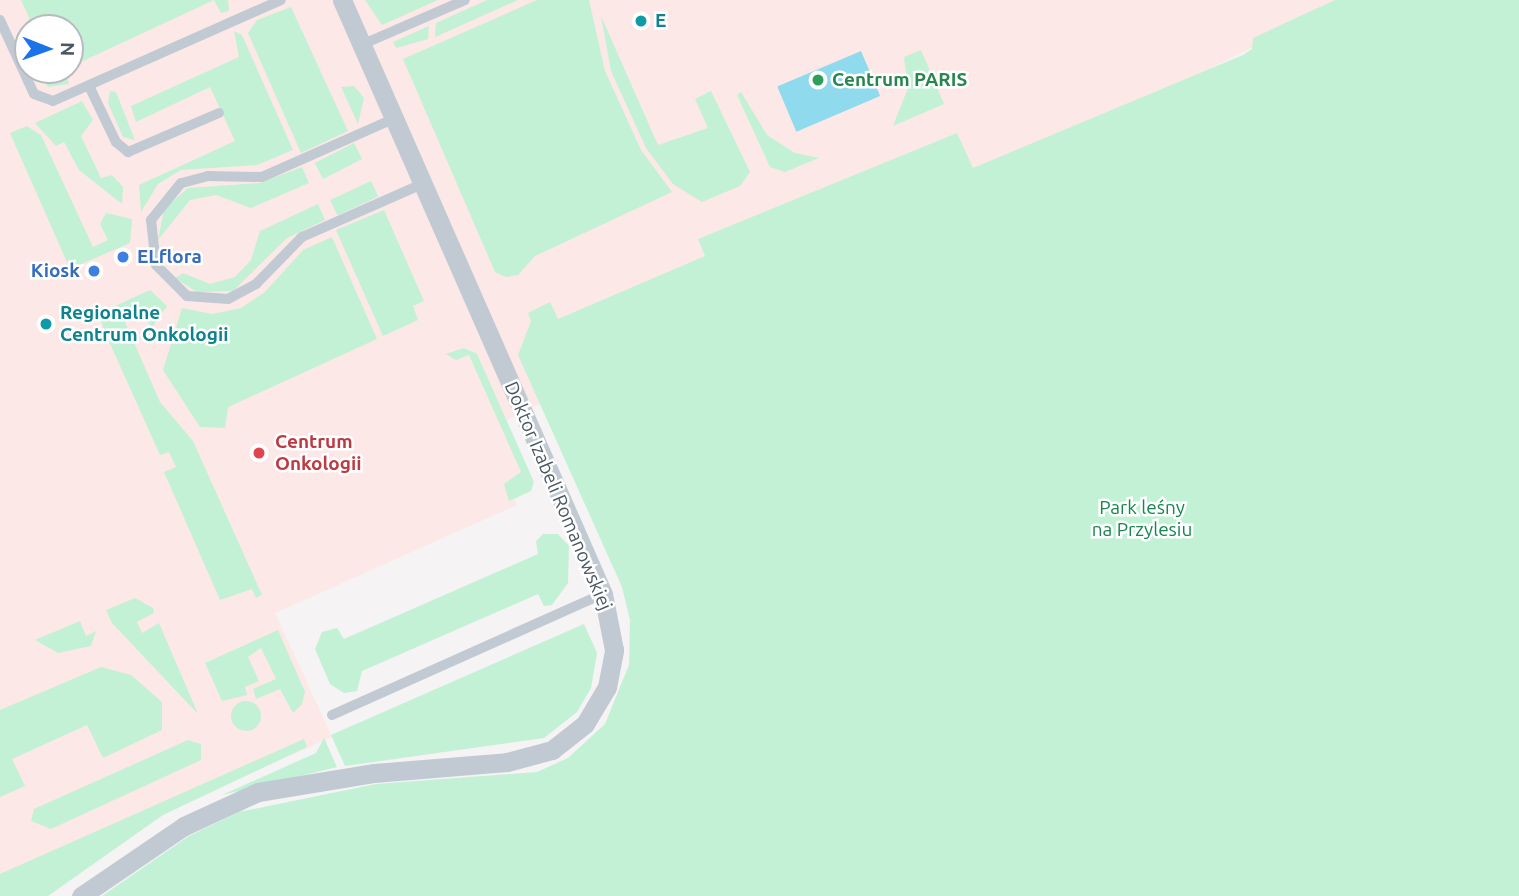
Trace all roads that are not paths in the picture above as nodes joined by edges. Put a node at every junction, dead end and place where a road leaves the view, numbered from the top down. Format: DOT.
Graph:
graph roads {
  1 [pos="281,0"];
  2 [pos="342,0"];
  3 [pos="465,0"];
  4 [pos="0,20"];
  5 [pos="361,45"];
  6 [pos="90,88"];
  7 [pos="219,113"];
  8 [pos="393,119"];
  9 [pos="422,184"];
  10 [pos="603,594"];
  11 [pos="332,715"];
  12 [pos="81,896"];
  1 -- 6 [label="lane"];
  2 -- 5 [label="street, Doktor Izabeli Romanowskiej"];
  3 -- 5 [label="lane"];
  4 -- 6 [label="lane"];
  5 -- 8 [label="street, Doktor Izabeli Romanowskiej"];
  6 -- 7 [label="lane"];
  8 -- 9 [label="street, Doktor Izabeli Romanowskiej"];
  8 -- 9 [label="lane"];
  9 -- 10 [label="street, Doktor Izabeli Romanowskiej"];
  10 -- 11 [label="lane"];
  10 -- 12 [label="street, Doktor Izabeli Romanowskiej"];
}
